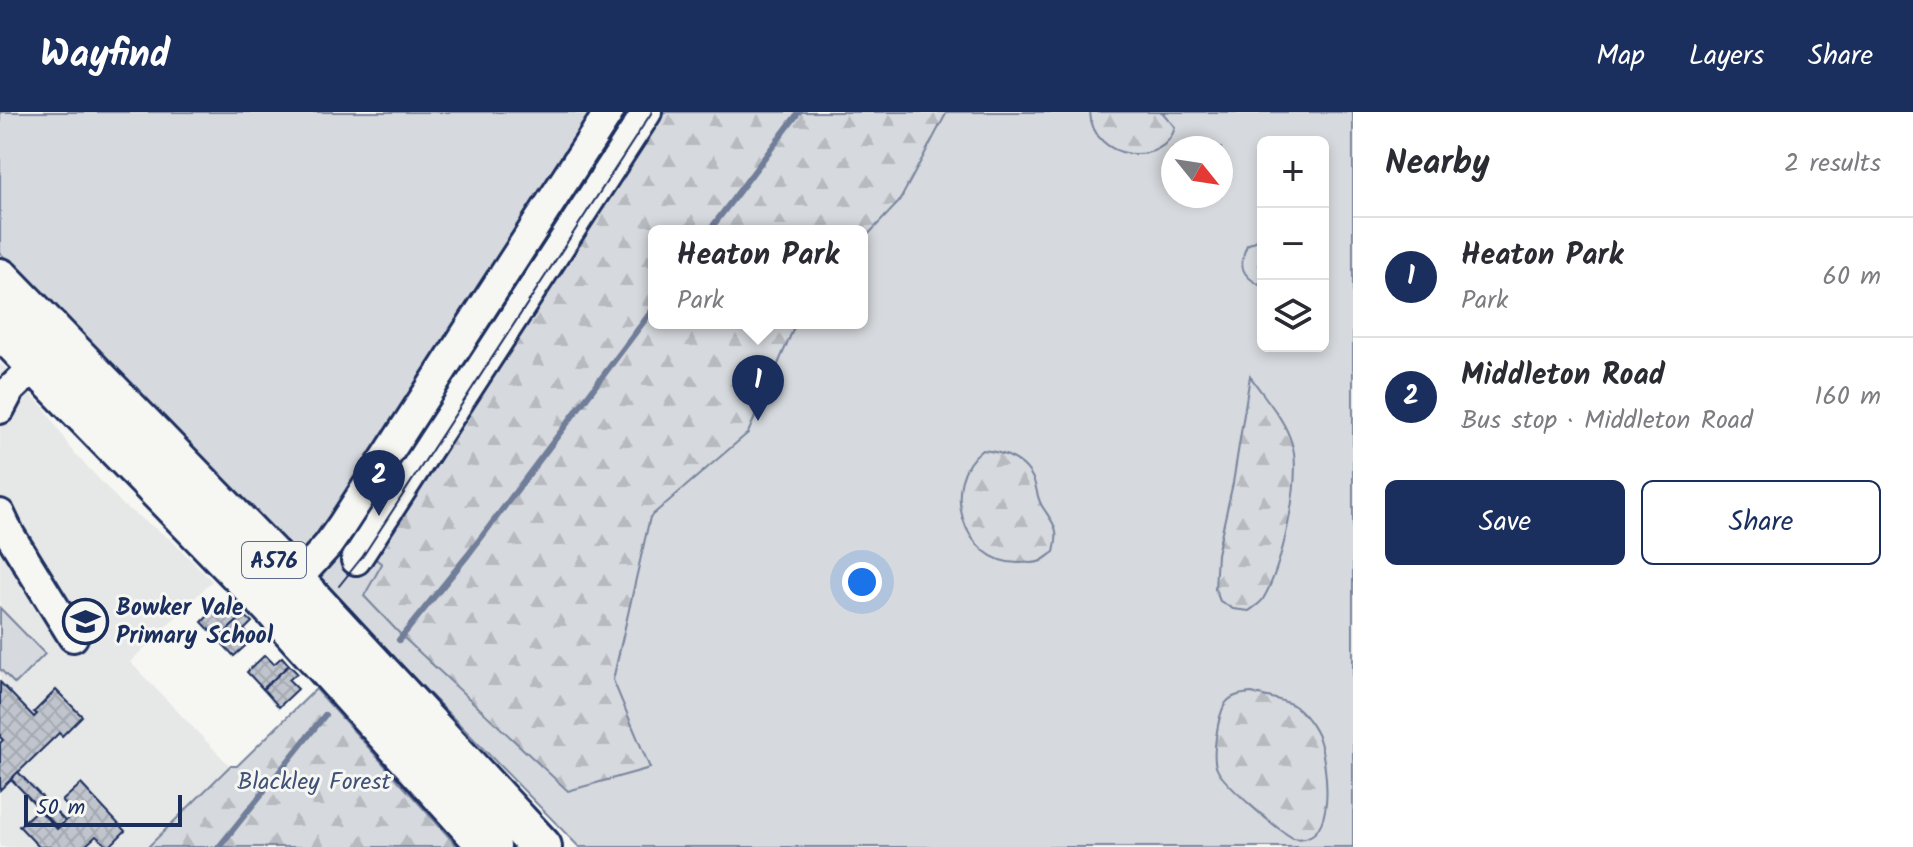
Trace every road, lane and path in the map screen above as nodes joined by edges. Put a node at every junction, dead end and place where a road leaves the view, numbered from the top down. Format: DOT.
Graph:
graph roads {
  1 [pos="609,112"];
  2 [pos="647,112"];
  3 [pos="0,279"];
  4 [pos="0,327"];
  5 [pos="36,365"];
  6 [pos="0,409"];
  7 [pos="0,514"];
  8 [pos="356,560"];
  9 [pos="283,594"];
  10 [pos="73,637"];
  11 [pos="490,847"];
  12 [pos="541,847"];
  1 -- 9 [label="lane"];
  2 -- 8 [label="lane"];
  3 -- 9 [label="highway, A576"];
  4 -- 5 [label="highway, A576"];
  5 -- 6 [label="lane"];
  5 -- 9 [label="highway, A576"];
  7 -- 10 [label="lane"];
  9 -- 11 [label="highway, A576"];
  9 -- 12 [label="highway, A576"];
}
